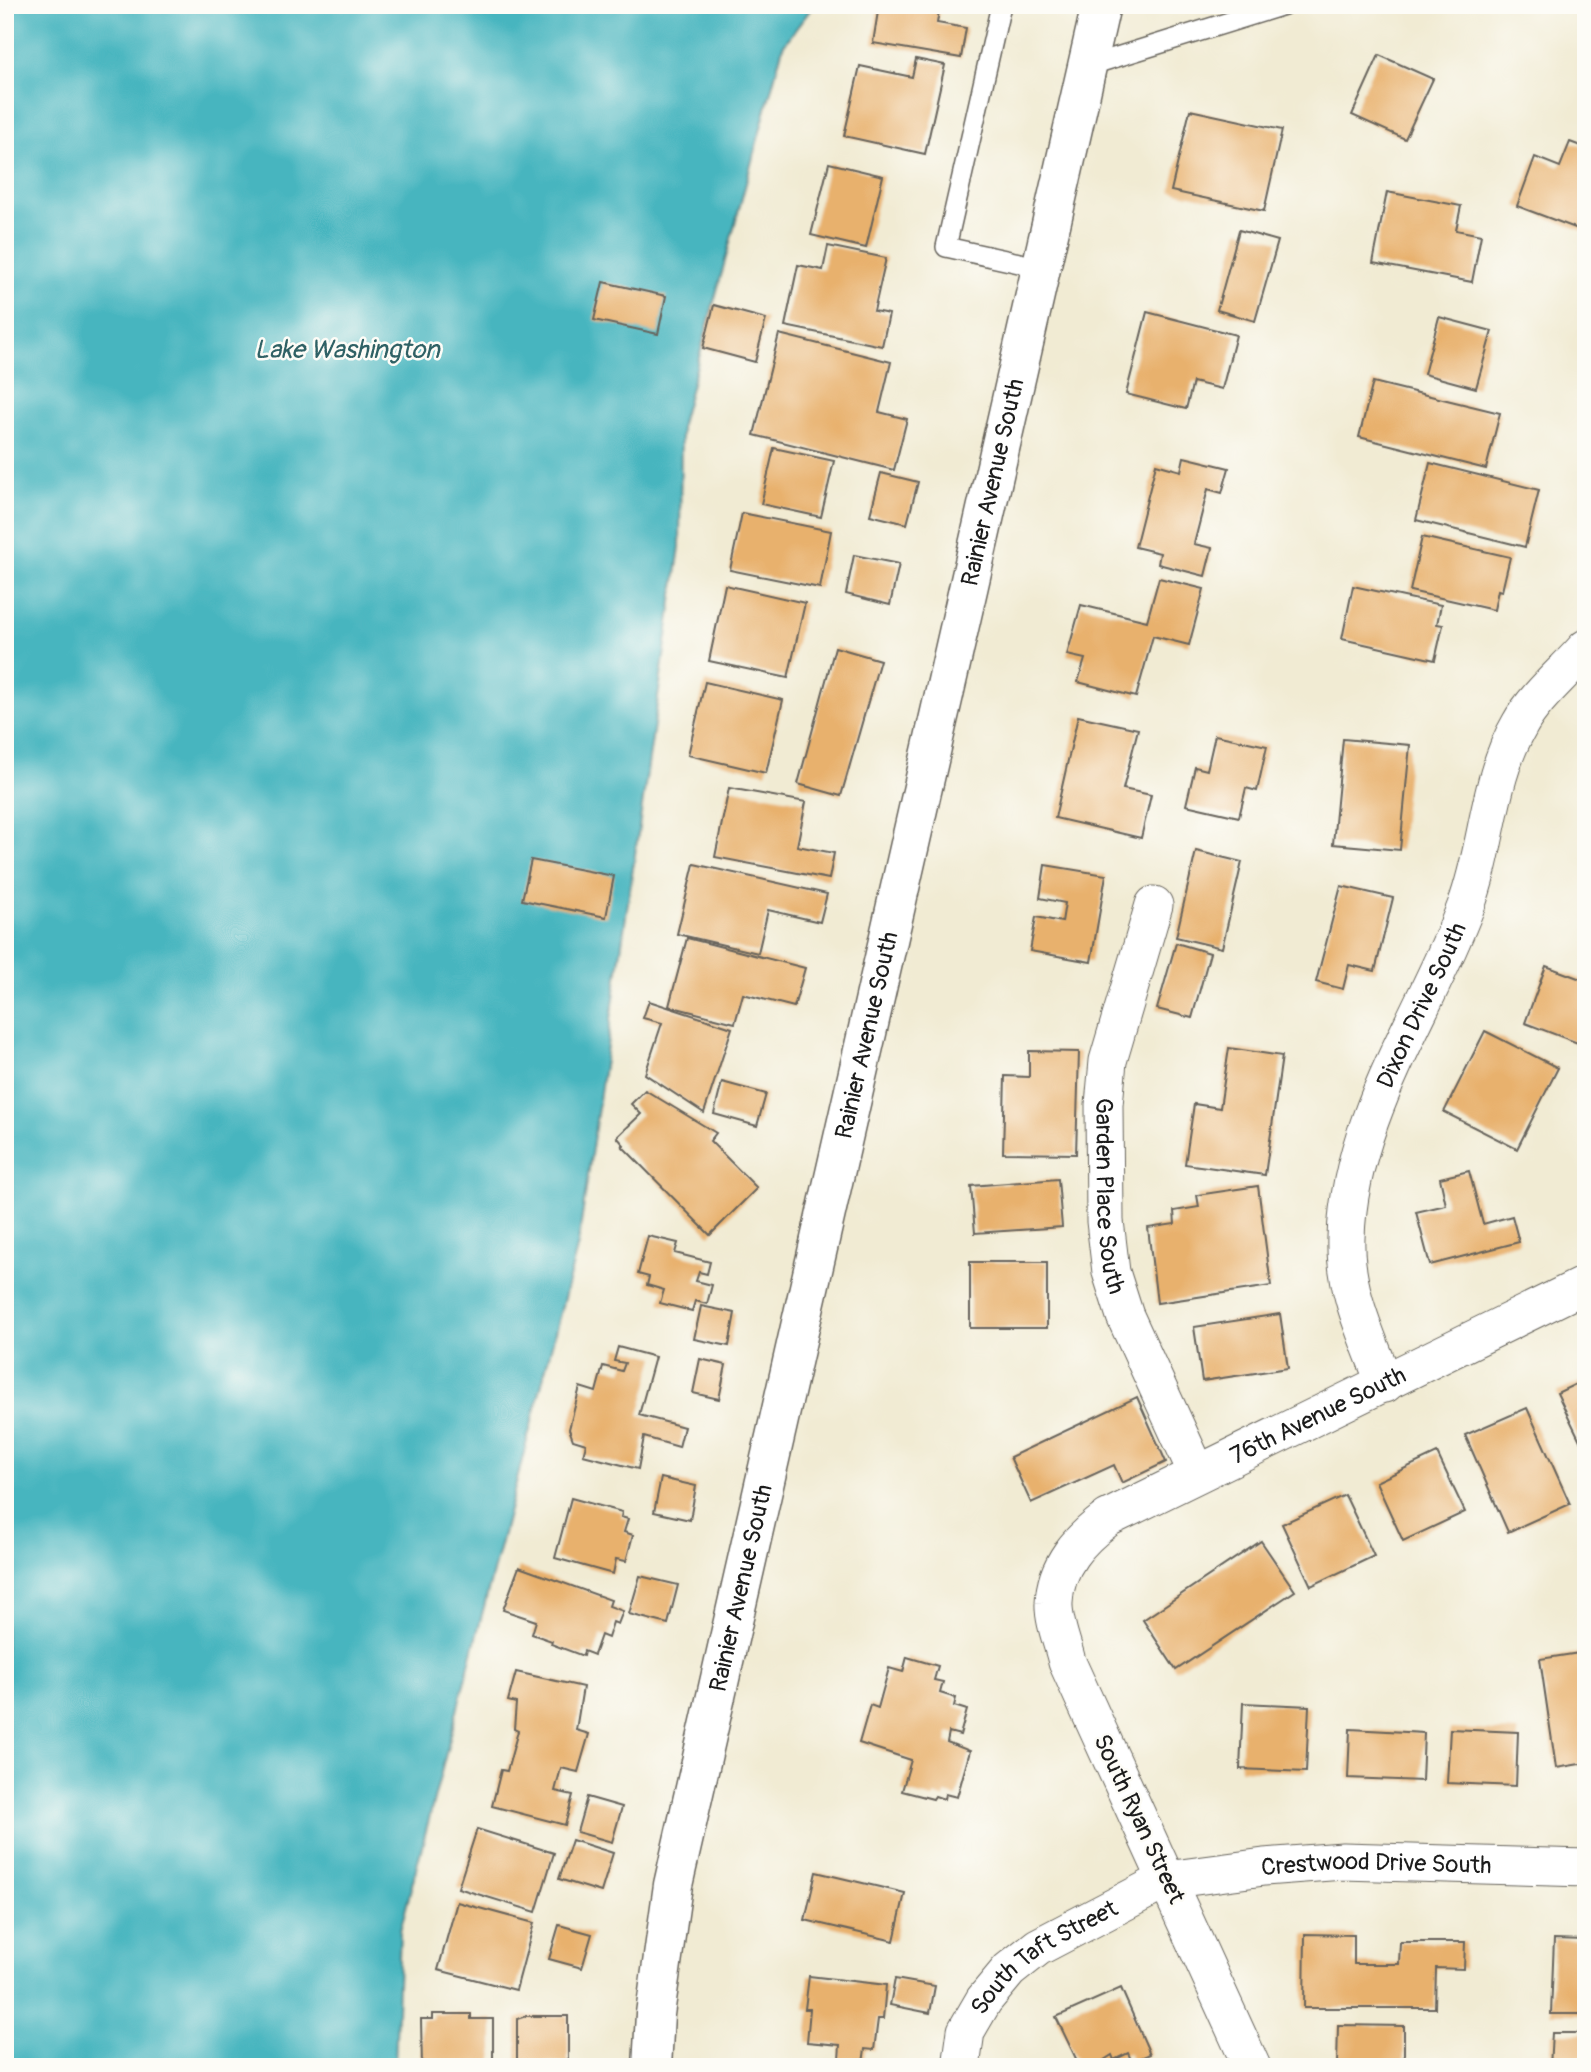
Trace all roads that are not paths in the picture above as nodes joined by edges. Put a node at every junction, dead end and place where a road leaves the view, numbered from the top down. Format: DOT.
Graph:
graph roads {
  1 [pos="1001,5"];
  2 [pos="1101,5"];
  3 [pos="1284,5"];
  4 [pos="1088,66"];
  5 [pos="1042,268"];
  6 [pos="1586,648"];
  7 [pos="1154,905"];
  8 [pos="1586,1284"];
  9 [pos="1385,1384"];
  10 [pos="1197,1474"];
  11 [pos="1063,1565"];
  12 [pos="1586,1868"];
  13 [pos="1166,1880"];
  14 [pos="652,2067"];
  15 [pos="961,2067"];
  16 [pos="1252,2067"];
  1 -- 5 [label="lane"];
  2 -- 4 [label="main road, Rainier Avenue South"];
  3 -- 4 [label="lane"];
  4 -- 5 [label="main road, Rainier Avenue South"];
  5 -- 14 [label="main road, Rainier Avenue South"];
  6 -- 9 [label="street, Dixon Drive South"];
  7 -- 10 [label="street, Garden Place South"];
  8 -- 9 [label="street, 76th Avenue South"];
  9 -- 10 [label="street, 76th Avenue South"];
  10 -- 11 [label="street, 76th Avenue South"];
  11 -- 13 [label="street, South Ryan Street"];
  12 -- 13 [label="street, Crestwood Drive South"];
  13 -- 15 [label="street, South Taft Street"];
  13 -- 16 [label="street, South Ryan Street"];
}
